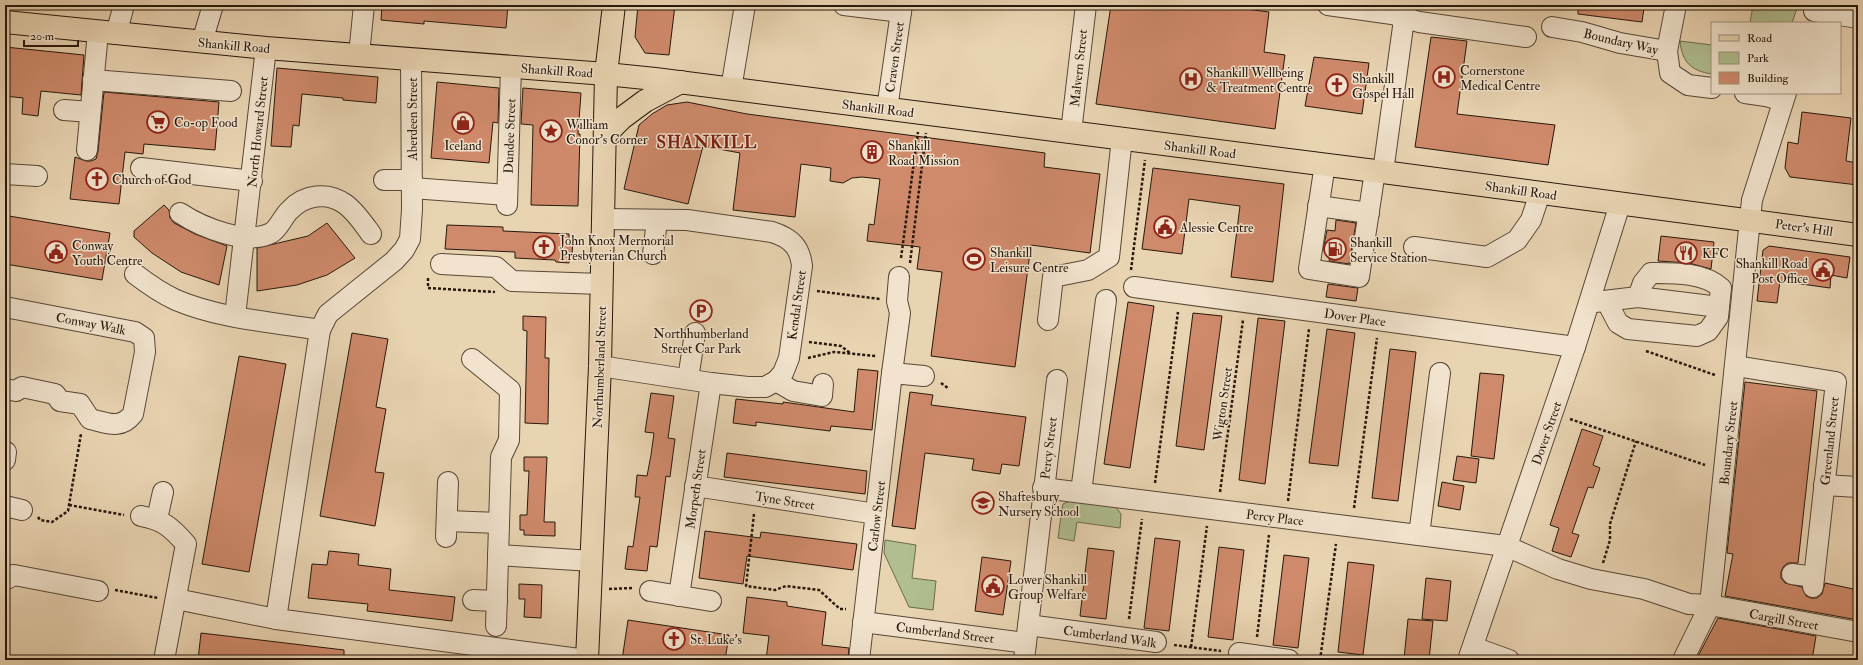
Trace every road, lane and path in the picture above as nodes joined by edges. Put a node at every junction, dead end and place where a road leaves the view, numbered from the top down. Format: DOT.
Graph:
graph roads {
  1 [pos="124,5"];
  2 [pos="213,5"];
  3 [pos="364,5"];
  4 [pos="614,5"];
  5 [pos="745,5"];
  6 [pos="844,5"];
  7 [pos="1086,5"];
  8 [pos="1328,5"];
  9 [pos="1676,5"];
  10 [pos="901,9"];
  11 [pos="1405,11"];
  12 [pos="1813,13"];
  13 [pos="1858,18"];
  14 [pos="5,22"];
  15 [pos="1552,27"];
  16 [pos="107,33"];
  17 [pos="1526,37"];
  18 [pos="202,42"];
  19 [pos="266,48"];
  20 [pos="1667,51"];
  21 [pos="359,55"];
  22 [pos="412,59"];
  23 [pos="511,67"];
  24 [pos="606,74"];
  25 [pos="93,80"];
  26 [pos="681,82"];
  27 [pos="1711,88"];
  28 [pos="731,89"];
  29 [pos="231,91"];
  30 [pos="1752,94"];
  31 [pos="1785,97"];
  32 [pos="887,109"];
  33 [pos="64,110"];
  34 [pos="90,112"];
  35 [pos="918,132"];
  36 [pos="926,132"];
  37 [pos="1071,132"];
  38 [pos="605,135"];
  39 [pos="1122,138"];
  40 [pos="1147,142"];
  41 [pos="87,150"];
  42 [pos="1325,164"];
  43 [pos="141,168"];
  44 [pos="1379,171"];
  45 [pos="5,174"];
  46 [pos="37,176"];
  47 [pos="384,180"];
  48 [pos="252,181"];
  49 [pos="412,184"];
  50 [pos="1540,193"];
  51 [pos="1620,204"];
  52 [pos="1318,206"];
  53 [pos="180,213"];
  54 [pos="1368,213"];
  55 [pos="603,219"];
  56 [pos="1749,219"];
  57 [pos="656,220"];
  58 [pos="247,227"];
  59 [pos="371,234"];
  60 [pos="1858,235"];
  61 [pos="1414,248"];
  62 [pos="653,254"];
  63 [pos="441,264"];
  64 [pos="135,274"];
  65 [pos="903,276"];
  66 [pos="602,284"];
  67 [pos="1134,287"];
  68 [pos="1180,293"];
  69 [pos="1638,297"];
  70 [pos="815,298"];
  71 [pos="1106,300"];
  72 [pos="1246,302"];
  73 [pos="1598,302"];
  74 [pos="1719,306"];
  75 [pos="5,307"];
  76 [pos="898,307"];
  77 [pos="1311,311"];
  78 [pos="235,316"];
  79 [pos="1048,320"];
  80 [pos="1379,320"];
  81 [pos="320,330"];
  82 [pos="695,333"];
  83 [pos="810,334"];
  84 [pos="1575,347"];
  85 [pos="1639,349"];
  86 [pos="850,353"];
  87 [pos="472,359"];
  88 [pos="600,366"];
  89 [pos="893,366"];
  90 [pos="1440,373"];
  91 [pos="1735,373"];
  92 [pos="781,374"];
  93 [pos="924,376"];
  94 [pos="688,380"];
  95 [pos="1057,380"];
  96 [pos="710,383"];
  97 [pos="823,384"];
  98 [pos="5,389"];
  99 [pos="1552,414"];
  100 [pos="90,420"];
  101 [pos="1636,441"];
  102 [pos="1725,472"];
  103 [pos="448,482"];
  104 [pos="695,486"];
  105 [pos="1824,486"];
  106 [pos="1858,487"];
  107 [pos="1044,488"];
  108 [pos="163,492"];
  109 [pos="1081,492"];
  110 [pos="756,496"];
  111 [pos="1148,501"];
  112 [pos="69,506"];
  113 [pos="13,508"];
  114 [pos="1213,509"];
  115 [pos="876,514"];
  116 [pos="149,517"];
  117 [pos="1279,518"];
  118 [pos="499,523"];
  119 [pos="1346,526"];
  120 [pos="1419,535"];
  121 [pos="1506,546"];
  122 [pos="498,555"];
  123 [pos="592,561"];
  124 [pos="1792,574"];
  125 [pos="5,580"];
  126 [pos="1598,581"];
  127 [pos="591,586"];
  128 [pos="98,591"];
  129 [pos="650,591"];
  130 [pos="679,596"];
  131 [pos="176,599"];
  132 [pos="473,600"];
  133 [pos="497,600"];
  134 [pos="710,600"];
  135 [pos="1710,605"];
  136 [pos="864,617"];
  137 [pos="276,619"];
  138 [pos="496,626"];
  139 [pos="1858,632"];
  140 [pos="1127,638"];
  141 [pos="1026,642"];
  142 [pos="1156,642"];
  143 [pos="1191,647"];
  144 [pos="1470,653"];
  145 [pos="1247,654"];
  146 [pos="164,660"];
  147 [pos="587,660"];
  148 [pos="859,660"];
  149 [pos="1289,660"];
  150 [pos="1320,660"];
  151 [pos="1509,660"];
  152 [pos="1682,660"];
  1 -- 16 [label="street"];
  2 -- 18 [label="street"];
  3 -- 21 [label="street"];
  4 -- 24 [label="main road, Northumberland Street"];
  5 -- 28 [label="street"];
  6 -- 10 [label="street"];
  7 -- 37 [label="street, Malvern Street"];
  8 -- 11 [label="street"];
  9 -- 20 [label="street, Boundary Way"];
  10 -- 32 [label="street, Craven Street"];
  11 -- 17 [label="street"];
  11 -- 44 [label="street"];
  12 -- 13 [label="street"];
  14 -- 16 [label="main road, Shankill Road"];
  15 -- 20 [label="street, Boundary Way"];
  16 -- 18 [label="main road, Shankill Road"];
  16 -- 25 [label="street"];
  18 -- 19 [label="main road, Shankill Road"];
  19 -- 21 [label="main road, Shankill Road"];
  19 -- 48 [label="street, North Howard Street"];
  20 -- 27 [label="street"];
  21 -- 22 [label="main road, Shankill Road"];
  22 -- 23 [label="main road, Shankill Road"];
  22 -- 49 [label="street, Aberdeen Street"];
  23 -- 24 [label="main road, Shankill Road"];
  23 -- 49 [label="street, Dundee Street"];
  24 -- 26 [label="main road, Shankill Road"];
  24 -- 38 [label="main road, Northumberland Street"];
  25 -- 29 [label="street"];
  25 -- 34 [label="street"];
  26 -- 28 [label="main road, Shankill Road"];
  26 -- 38 [label="main road"];
  28 -- 32 [label="main road, Shankill Road"];
  30 -- 31 [label="street"];
  31 -- 56 [label="street, Boundary Street"];
  32 -- 37 [label="main road, Shankill Road"];
  33 -- 34 [label="street"];
  34 -- 41 [label="street"];
  35 -- 65 [label="path"];
  36 -- 65 [label="path"];
  37 -- 39 [label="main road, Shankill Road"];
  38 -- 55 [label="main road, Northumberland Street"];
  39 -- 40 [label="main road, Shankill Road"];
  39 -- 79 [label="street"];
  40 -- 42 [label="main road, Shankill Road"];
  40 -- 67 [label="path"];
  42 -- 44 [label="main road, Shankill Road"];
  42 -- 52 [label="street"];
  43 -- 48 [label="street"];
  44 -- 50 [label="main road, Shankill Road"];
  44 -- 54 [label="street"];
  45 -- 46 [label="street"];
  47 -- 49 [label="street, Aberdeen Street"];
  48 -- 58 [label="street, North Howard Street"];
  49 -- 81 [label="street, Aberdeen Street"];
  50 -- 51 [label="main road, Shankill Road"];
  50 -- 61 [label="street"];
  51 -- 56 [label="main road, Shankill Road"];
  51 -- 73 [label="street, Dover Street"];
  52 -- 54 [label="street"];
  52 -- 54 [label="street"];
  53 -- 58 [label="street"];
  55 -- 57 [label="street, Kendal Street"];
  55 -- 66 [label="main road, Northumberland Street"];
  56 -- 60 [label="main road, Peter's Hill"];
  56 -- 91 [label="street, Boundary Street"];
  57 -- 62 [label="street"];
  57 -- 92 [label="street, Kendal Street"];
  58 -- 59 [label="street"];
  58 -- 78 [label="street, North Howard Street"];
  63 -- 66 [label="street"];
  64 -- 78 [label="street"];
  65 -- 76 [label="street, Carlow Street"];
  66 -- 88 [label="main road, Northumberland Street"];
  67 -- 68 [label="street, Dover Place"];
  68 -- 72 [label="street, Dover Place"];
  68 -- 111 [label="path"];
  69 -- 73 [label="street"];
  69 -- 74 [label="street"];
  69 -- 74 [label="street"];
  70 -- 76 [label="path"];
  71 -- 109 [label="street"];
  72 -- 77 [label="street, Dover Place"];
  72 -- 114 [label="path, Wigton Street"];
  73 -- 74 [label="street"];
  73 -- 84 [label="street, Dover Street"];
  75 -- 100 [label="street, Conway Walk"];
  76 -- 89 [label="street, Carlow Street"];
  77 -- 80 [label="street, Dover Place"];
  77 -- 117 [label="path"];
  78 -- 81 [label="street"];
  80 -- 84 [label="street, Dover Place"];
  80 -- 119 [label="path"];
  81 -- 137 [label="street"];
  82 -- 94 [label="street"];
  83 -- 86 [label="path"];
  84 -- 99 [label="street, Dover Street"];
  85 -- 91 [label="path"];
  86 -- 89 [label="path"];
  86 -- 92 [label="path"];
  87 -- 118 [label="street"];
  88 -- 94 [label="street"];
  88 -- 123 [label="main road, Northumberland Street"];
  89 -- 93 [label="street"];
  89 -- 115 [label="street, Carlow Street"];
  90 -- 120 [label="street"];
  91 -- 102 [label="street, Boundary Street"];
  91 -- 105 [label="street, Greenland Street"];
  92 -- 96 [label="street"];
  92 -- 97 [label="street"];
  94 -- 96 [label="street"];
  95 -- 107 [label="street, Percy Street"];
  96 -- 104 [label="street, Morpeth Street"];
  98 -- 100 [label="street"];
  99 -- 101 [label="path"];
  99 -- 121 [label="street, Dover Street"];
  100 -- 112 [label="path"];
  101 -- 102 [label="path"];
  101 -- 126 [label="path"];
  102 -- 135 [label="street, Boundary Street"];
  103 -- 118 [label="street"];
  104 -- 110 [label="street, Tyne Street"];
  104 -- 130 [label="street, Morpeth Street"];
  105 -- 106 [label="street"];
  105 -- 124 [label="street, Greenland Street"];
  107 -- 109 [label="street, Percy Place"];
  107 -- 141 [label="street, Percy Street"];
  108 -- 116 [label="street"];
  109 -- 111 [label="street, Percy Place"];
  110 -- 115 [label="street, Tyne Street"];
  110 -- 136 [label="path"];
  111 -- 114 [label="street, Percy Place"];
  111 -- 140 [label="path"];
  112 -- 113 [label="path"];
  112 -- 116 [label="path"];
  114 -- 117 [label="street, Percy Place"];
  114 -- 143 [label="path, Wigton Street"];
  115 -- 136 [label="street, Carlow Street"];
  116 -- 131 [label="street"];
  117 -- 119 [label="street, Percy Place"];
  117 -- 145 [label="path"];
  118 -- 122 [label="street"];
  119 -- 120 [label="street, Percy Place"];
  119 -- 150 [label="path"];
  120 -- 121 [label="street, Percy Place"];
  121 -- 126 [label="street, Percy Place"];
  121 -- 144 [label="street, Dover Street"];
  122 -- 123 [label="street"];
  122 -- 133 [label="street"];
  123 -- 127 [label="main road, Northumberland Street"];
  125 -- 128 [label="street"];
  126 -- 135 [label="street, Cargill Street"];
  127 -- 129 [label="path"];
  127 -- 147 [label="main road, Northumberland Street"];
  128 -- 131 [label="path"];
  129 -- 130 [label="street"];
  130 -- 134 [label="street"];
  131 -- 137 [label="street"];
  131 -- 146 [label="street"];
  132 -- 133 [label="street"];
  133 -- 138 [label="street"];
  135 -- 139 [label="street, Cargill Street"];
  135 -- 152 [label="street, Boundary Street"];
  136 -- 141 [label="street, Cumberland Street"];
  136 -- 148 [label="street, Carlow Street"];
  137 -- 147 [label="street"];
  140 -- 141 [label="street, Cumberland Walk"];
  140 -- 142 [label="street, Cumberland Walk"];
  142 -- 143 [label="path, Cumberland Walk"];
  143 -- 145 [label="path, Cumberland Walk"];
  144 -- 151 [label="street"];
  145 -- 149 [label="street"];
}
